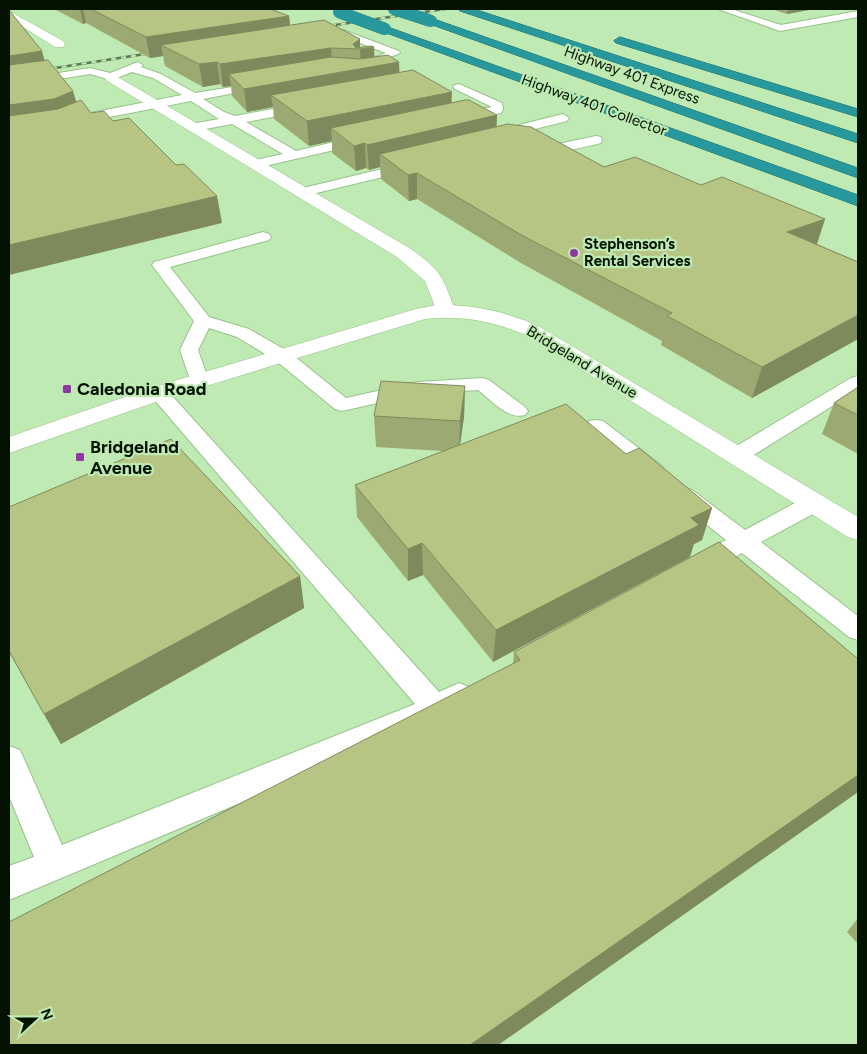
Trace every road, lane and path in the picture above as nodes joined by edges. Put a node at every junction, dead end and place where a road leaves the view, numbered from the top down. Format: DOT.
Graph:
graph roads {
  1 [pos="394,9"];
  2 [pos="464,9"];
  3 [pos="723,9"];
  4 [pos="334,10"];
  5 [pos="9,14"];
  6 [pos="858,14"];
  7 [pos="314,37"];
  8 [pos="608,37"];
  9 [pos="59,44"];
  10 [pos="155,62"];
  11 [pos="132,68"];
  12 [pos="370,74"];
  13 [pos="111,77"];
  14 [pos="277,83"];
  15 [pos="9,84"];
  16 [pos="459,87"];
  17 [pos="193,97"];
  18 [pos="156,103"];
  19 [pos="320,104"];
  20 [pos="858,113"];
  21 [pos="563,118"];
  22 [pos="234,120"];
  23 [pos="441,122"];
  24 [pos="64,126"];
  25 [pos="195,127"];
  26 [pos="376,137"];
  27 [pos="858,139"];
  28 [pos="596,140"];
  29 [pos="311,151"];
  30 [pos="294,155"];
  31 [pos="325,161"];
  32 [pos="256,164"];
  33 [pos="420,164"];
  34 [pos="340,170"];
  35 [pos="858,173"];
  36 [pos="354,180"];
  37 [pos="304,192"];
  38 [pos="858,201"];
  39 [pos="263,237"];
  40 [pos="445,310"];
  41 [pos="203,321"];
  42 [pos="282,356"];
  43 [pos="199,380"];
  44 [pos="858,382"];
  45 [pos="159,393"];
  46 [pos="518,410"];
  47 [pos="596,426"];
  48 [pos="9,444"];
  49 [pos="736,456"];
  50 [pos="814,504"];
  51 [pos="858,530"];
  52 [pos="744,541"];
  53 [pos="676,578"];
  54 [pos="858,630"];
  55 [pos="479,685"];
  56 [pos="436,708"];
  57 [pos="9,759"];
  58 [pos="54,866"];
  59 [pos="9,883"];
  1 -- 35 [label="highway, Highway 401 Express, bridge"];
  2 -- 27 [label="highway, Highway 401 Express"];
  3 -- 6 [label="lane"];
  4 -- 38 [label="highway, Highway 401 Collector, bridge"];
  5 -- 9 [label="street"];
  7 -- 12 [label="lane"];
  8 -- 20 [label="highway"];
  10 -- 11 [label="lane"];
  11 -- 13 [label="lane"];
  11 -- 17 [label="lane"];
  13 -- 15 [label="lane"];
  13 -- 18 [label="street"];
  14 -- 17 [label="lane"];
  16 -- 23 [label="lane"];
  17 -- 18 [label="lane"];
  17 -- 22 [label="lane"];
  18 -- 24 [label="lane"];
  18 -- 25 [label="street"];
  19 -- 22 [label="lane"];
  21 -- 28 [label="lane"];
  22 -- 25 [label="lane"];
  22 -- 30 [label="lane"];
  25 -- 32 [label="street"];
  26 -- 29 [label="lane"];
  29 -- 30 [label="lane"];
  29 -- 31 [label="lane"];
  30 -- 32 [label="lane"];
  32 -- 37 [label="street"];
  33 -- 36 [label="lane"];
  34 -- 36 [label="lane"];
  36 -- 37 [label="lane"];
  37 -- 40 [label="street"];
  39 -- 41 [label="lane"];
  40 -- 42 [label="street"];
  40 -- 49 [label="street, Bridgeland Avenue"];
  41 -- 42 [label="lane"];
  41 -- 43 [label="lane"];
  42 -- 43 [label="street"];
  42 -- 46 [label="lane"];
  43 -- 45 [label="street"];
  44 -- 49 [label="lane"];
  45 -- 48 [label="street"];
  45 -- 56 [label="lane"];
  47 -- 52 [label="lane"];
  49 -- 50 [label="street, Bridgeland Avenue"];
  50 -- 51 [label="street, Bridgeland Avenue"];
  50 -- 52 [label="lane"];
  52 -- 53 [label="lane"];
  52 -- 54 [label="lane"];
  55 -- 56 [label="lane"];
  56 -- 58 [label="lane"];
  57 -- 58 [label="lane"];
  58 -- 59 [label="lane"];
}
